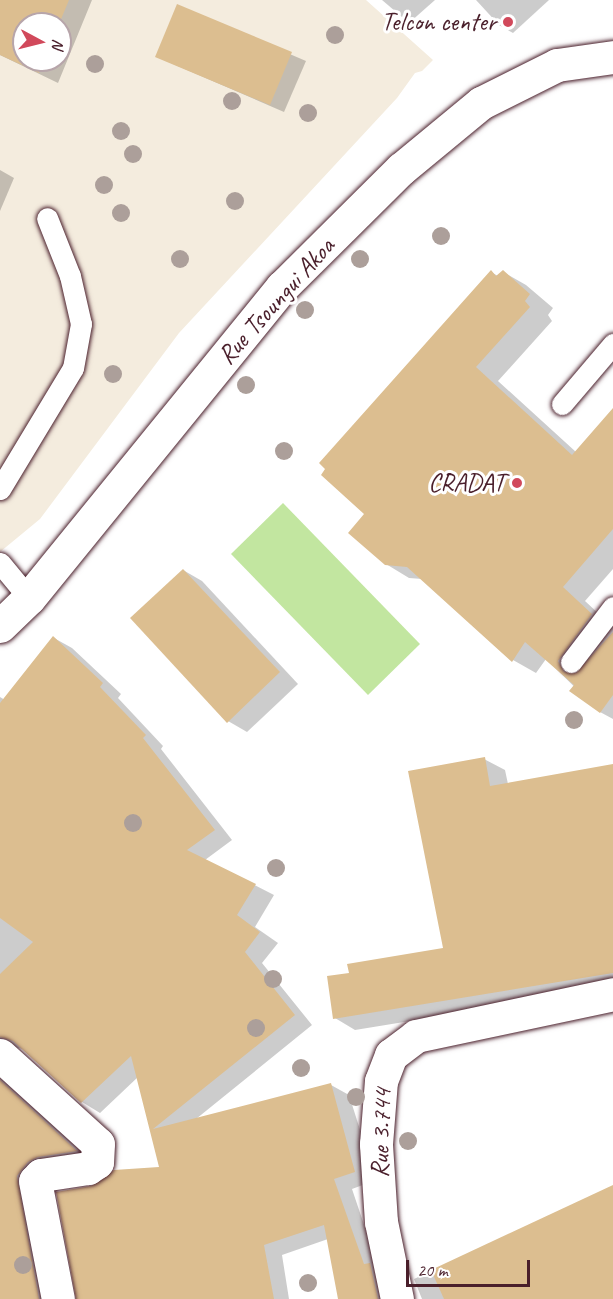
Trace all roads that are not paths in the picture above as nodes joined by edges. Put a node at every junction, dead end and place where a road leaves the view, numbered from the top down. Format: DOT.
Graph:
graph roads {
  1 [pos="613,37"];
  2 [pos="613,57"];
  3 [pos="557,65"];
  4 [pos="47,218"];
  5 [pos="613,344"];
  6 [pos="562,404"];
  7 [pos="0,489"];
  8 [pos="0,563"];
  9 [pos="29,598"];
  10 [pos="613,607"];
  11 [pos="0,627"];
  12 [pos="571,662"];
  13 [pos="613,994"];
  14 [pos="0,1055"];
  15 [pos="58,1299"];
  16 [pos="397,1299"];
  1 -- 3 [label="main road"];
  2 -- 3 [label="main road, Rue Tsoungui Akoa"];
  3 -- 9 [label="main road, Rue Tsoungui Akoa"];
  4 -- 7 [label="lane"];
  5 -- 6 [label="lane"];
  8 -- 9 [label="lane"];
  9 -- 11 [label="main road, Rue Tsoungui Akoa"];
  10 -- 12 [label="lane"];
  13 -- 16 [label="main road, Rue 3.744"];
  14 -- 15 [label="main road"];
}
